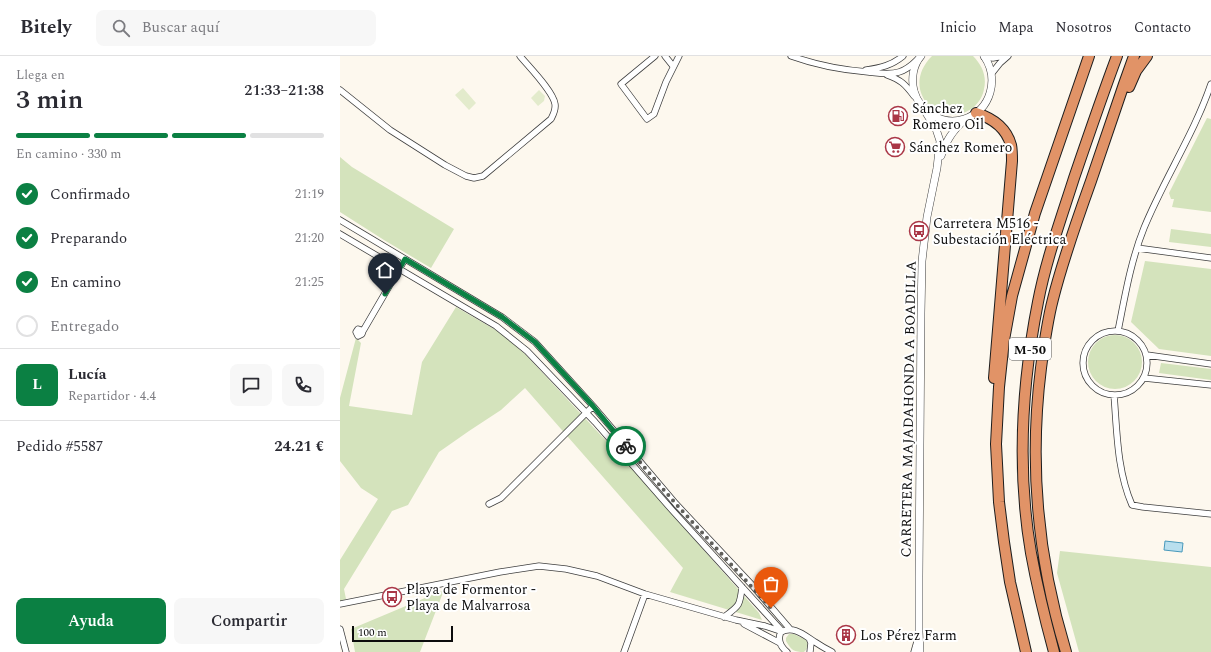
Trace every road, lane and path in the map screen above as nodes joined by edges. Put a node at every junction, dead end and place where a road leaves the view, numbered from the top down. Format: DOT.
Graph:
graph roads {
  1 [pos="520,56"];
  2 [pos="655,56"];
  3 [pos="665,56"];
  4 [pos="679,56"];
  5 [pos="791,56"];
  6 [pos="903,56"];
  7 [pos="984,56"];
  8 [pos="1003,56"];
  9 [pos="1008,56"];
  10 [pos="1089,56"];
  11 [pos="1117,56"];
  12 [pos="1134,56"];
  13 [pos="1147,56"];
  14 [pos="920,58"];
  15 [pos="673,66"];
  16 [pos="856,71"];
  17 [pos="992,73"];
  18 [pos="885,74"];
  19 [pos="1211,84"];
  20 [pos="340,90"];
  21 [pos="916,98"];
  22 [pos="923,108"];
  23 [pos="976,113"];
  24 [pos="965,119"];
  25 [pos="937,168"];
  26 [pos="1095,170"];
  27 [pos="340,220"];
  28 [pos="340,234"];
  29 [pos="1137,248"];
  30 [pos="1211,258"];
  31 [pos="405,259"];
  32 [pos="400,269"];
  33 [pos="363,331"];
  34 [pos="1118,331"];
  35 [pos="1147,355"];
  36 [pos="1211,364"];
  37 [pos="1144,378"];
  38 [pos="1211,386"];
  39 [pos="1114,395"];
  40 [pos="593,406"];
  41 [pos="586,412"];
  42 [pos="489,504"];
  43 [pos="1211,514"];
  44 [pos="742,587"];
  45 [pos="644,594"];
  46 [pos="340,604"];
  47 [pos="724,617"];
  48 [pos="736,620"];
  49 [pos="340,629"];
  50 [pos="790,629"];
  51 [pos="781,632"];
  52 [pos="919,632"];
  53 [pos="809,638"];
  54 [pos="781,648"];
  55 [pos="346,652"];
  56 [pos="624,652"];
  57 [pos="788,652"];
  58 [pos="810,652"];
  59 [pos="832,652"];
  60 [pos="914,652"];
  61 [pos="920,652"];
  62 [pos="1026,652"];
  63 [pos="1054,652"];
  64 [pos="1066,652"];
  1 -- 20 [label="street"];
  2 -- 15 [label="street"];
  3 -- 15 [label="street"];
  4 -- 15 [label="street"];
  5 -- 16 [label="street"];
  6 -- 16 [label="street"];
  7 -- 8 [label="street"];
  7 -- 17 [label="street"];
  9 -- 17 [label="street"];
  10 -- 62 [label="highway, M-50"];
  11 -- 63 [label="highway, M-50"];
  12 -- 26 [label="highway"];
  13 -- 26 [label="highway"];
  14 -- 18 [label="street"];
  14 -- 21 [label="street"];
  16 -- 18 [label="street"];
  17 -- 23 [label="street"];
  18 -- 21 [label="street"];
  19 -- 29 [label="street"];
  21 -- 22 [label="street, CARRETERA MAJADAHONDA A BOADILLA"];
  22 -- 24 [label="street"];
  22 -- 25 [label="street, CARRETERA MAJADAHONDA A BOADILLA"];
  23 -- 24 [label="street"];
  23 -- 62 [label="highway"];
  24 -- 25 [label="street, CARRETERA MAJADAHONDA A BOADILLA"];
  25 -- 52 [label="street, CARRETERA MAJADAHONDA A BOADILLA"];
  26 -- 64 [label="highway"];
  27 -- 31 [label="street"];
  28 -- 32 [label="street"];
  29 -- 30 [label="street"];
  29 -- 34 [label="street"];
  31 -- 32 [label="street"];
  31 -- 40 [label="street"];
  32 -- 33 [label="street"];
  32 -- 41 [label="street"];
  34 -- 35 [label="street"];
  34 -- 39 [label="street"];
  35 -- 36 [label="street"];
  35 -- 37 [label="street"];
  37 -- 38 [label="street"];
  37 -- 39 [label="street"];
  39 -- 43 [label="street"];
  40 -- 41 [label="street"];
  40 -- 50 [label="street"];
  41 -- 42 [label="street"];
  41 -- 44 [label="street"];
  44 -- 47 [label="street"];
  44 -- 51 [label="street"];
  45 -- 46 [label="street"];
  45 -- 47 [label="street"];
  45 -- 56 [label="street"];
  47 -- 48 [label="street"];
  48 -- 51 [label="street"];
  48 -- 54 [label="street"];
  49 -- 55 [label="street"];
  50 -- 51 [label="street"];
  50 -- 53 [label="street"];
  51 -- 54 [label="street"];
  52 -- 60 [label="street"];
  52 -- 61 [label="street, CARRETERA MAJADAHONDA A BOADILLA"];
  53 -- 58 [label="street"];
  53 -- 59 [label="street"];
  54 -- 57 [label="street"];
}
